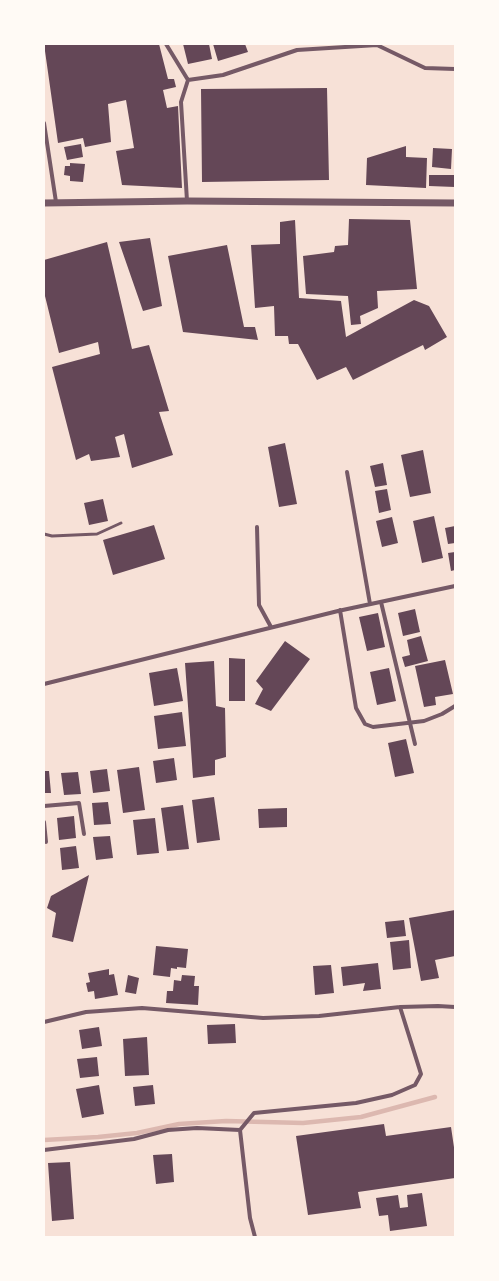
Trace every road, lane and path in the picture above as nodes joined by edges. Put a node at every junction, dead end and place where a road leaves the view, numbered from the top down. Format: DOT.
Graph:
graph roads {
  1 [pos="166,44"];
  2 [pos="455,69"];
  3 [pos="188,80"];
  4 [pos="44,123"];
  5 [pos="187,201"];
  6 [pos="56,202"];
  7 [pos="44,203"];
  8 [pos="455,203"];
  9 [pos="347,472"];
  10 [pos="121,523"];
  11 [pos="257,527"];
  12 [pos="44,534"];
  13 [pos="455,586"];
  14 [pos="381,602"];
  15 [pos="370,604"];
  16 [pos="340,610"];
  17 [pos="271,627"];
  18 [pos="44,684"];
  19 [pos="455,706"];
  20 [pos="411,723"];
  21 [pos="416,744"];
  22 [pos="44,806"];
  23 [pos="44,822"];
  24 [pos="84,834"];
  25 [pos="46,842"];
  26 [pos="400,1007"];
  27 [pos="455,1007"];
  28 [pos="44,1022"];
  29 [pos="240,1130"];
  30 [pos="44,1150"];
  31 [pos="256,1237"];
  1 -- 3 [label="street"];
  2 -- 3 [label="street"];
  3 -- 5 [label="street"];
  4 -- 6 [label="street"];
  5 -- 6 [label="street"];
  5 -- 8 [label="street"];
  6 -- 7 [label="street"];
  9 -- 15 [label="street"];
  10 -- 12 [label="lane"];
  11 -- 17 [label="street"];
  13 -- 14 [label="street"];
  14 -- 15 [label="street"];
  14 -- 20 [label="street"];
  15 -- 16 [label="street"];
  16 -- 17 [label="street"];
  16 -- 20 [label="street"];
  17 -- 18 [label="street"];
  19 -- 20 [label="street"];
  20 -- 21 [label="street"];
  22 -- 24 [label="street"];
  23 -- 25 [label="street"];
  26 -- 27 [label="street"];
  26 -- 28 [label="street"];
  26 -- 29 [label="street"];
  29 -- 30 [label="street"];
  29 -- 31 [label="street"];
}
